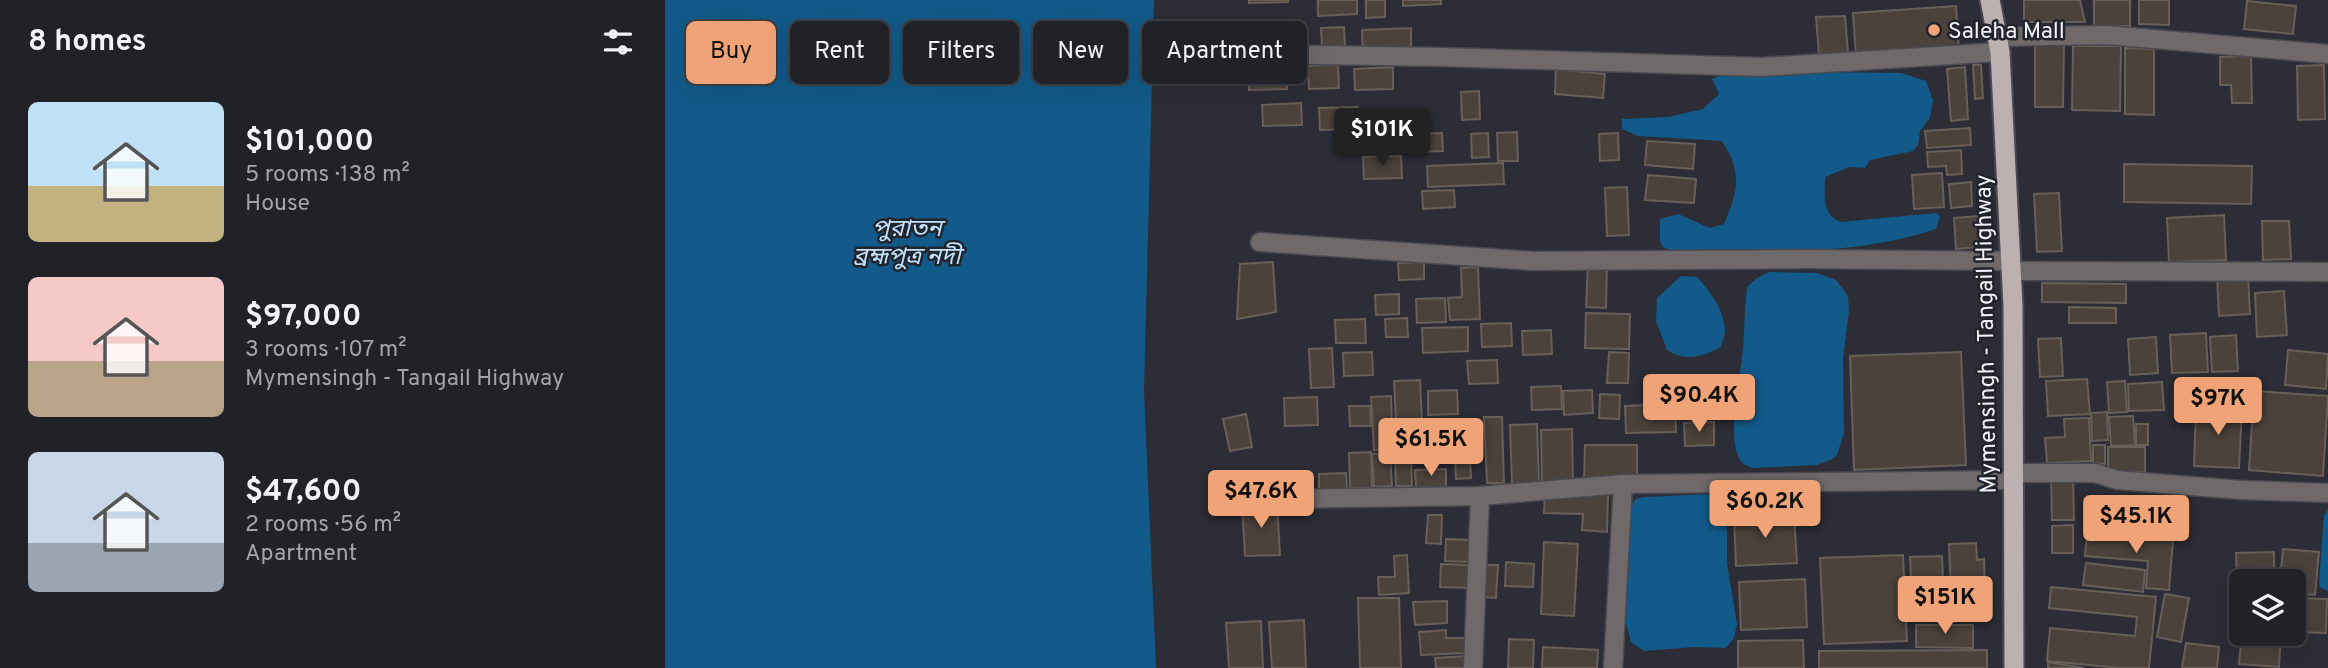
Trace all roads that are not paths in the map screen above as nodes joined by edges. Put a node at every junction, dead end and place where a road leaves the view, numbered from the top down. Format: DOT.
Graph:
graph roads {
  1 [pos="1990,0"];
  2 [pos="1999,44"];
  3 [pos="2328,54"];
  4 [pos="1307,55"];
  5 [pos="1260,242"];
  6 [pos="2011,266"];
  7 [pos="2328,272"];
  8 [pos="2013,477"];
  9 [pos="1623,484"];
  10 [pos="2328,493"];
  11 [pos="1480,496"];
  12 [pos="1277,499"];
  13 [pos="1472,668"];
  14 [pos="1613,668"];
  15 [pos="2014,668"];
  1 -- 2 [label="highway, Mymensingh - Tangail Highway"];
  2 -- 3 [label="street"];
  2 -- 4 [label="street"];
  2 -- 6 [label="highway, Mymensingh - Tangail Highway"];
  5 -- 6 [label="street"];
  6 -- 7 [label="street"];
  6 -- 8 [label="highway, Mymensingh - Tangail Highway"];
  8 -- 9 [label="street"];
  8 -- 10 [label="street"];
  8 -- 15 [label="highway, Mymensingh - Tangail Highway"];
  9 -- 11 [label="street"];
  9 -- 14 [label="street"];
  11 -- 12 [label="street"];
  11 -- 13 [label="street"];
}
